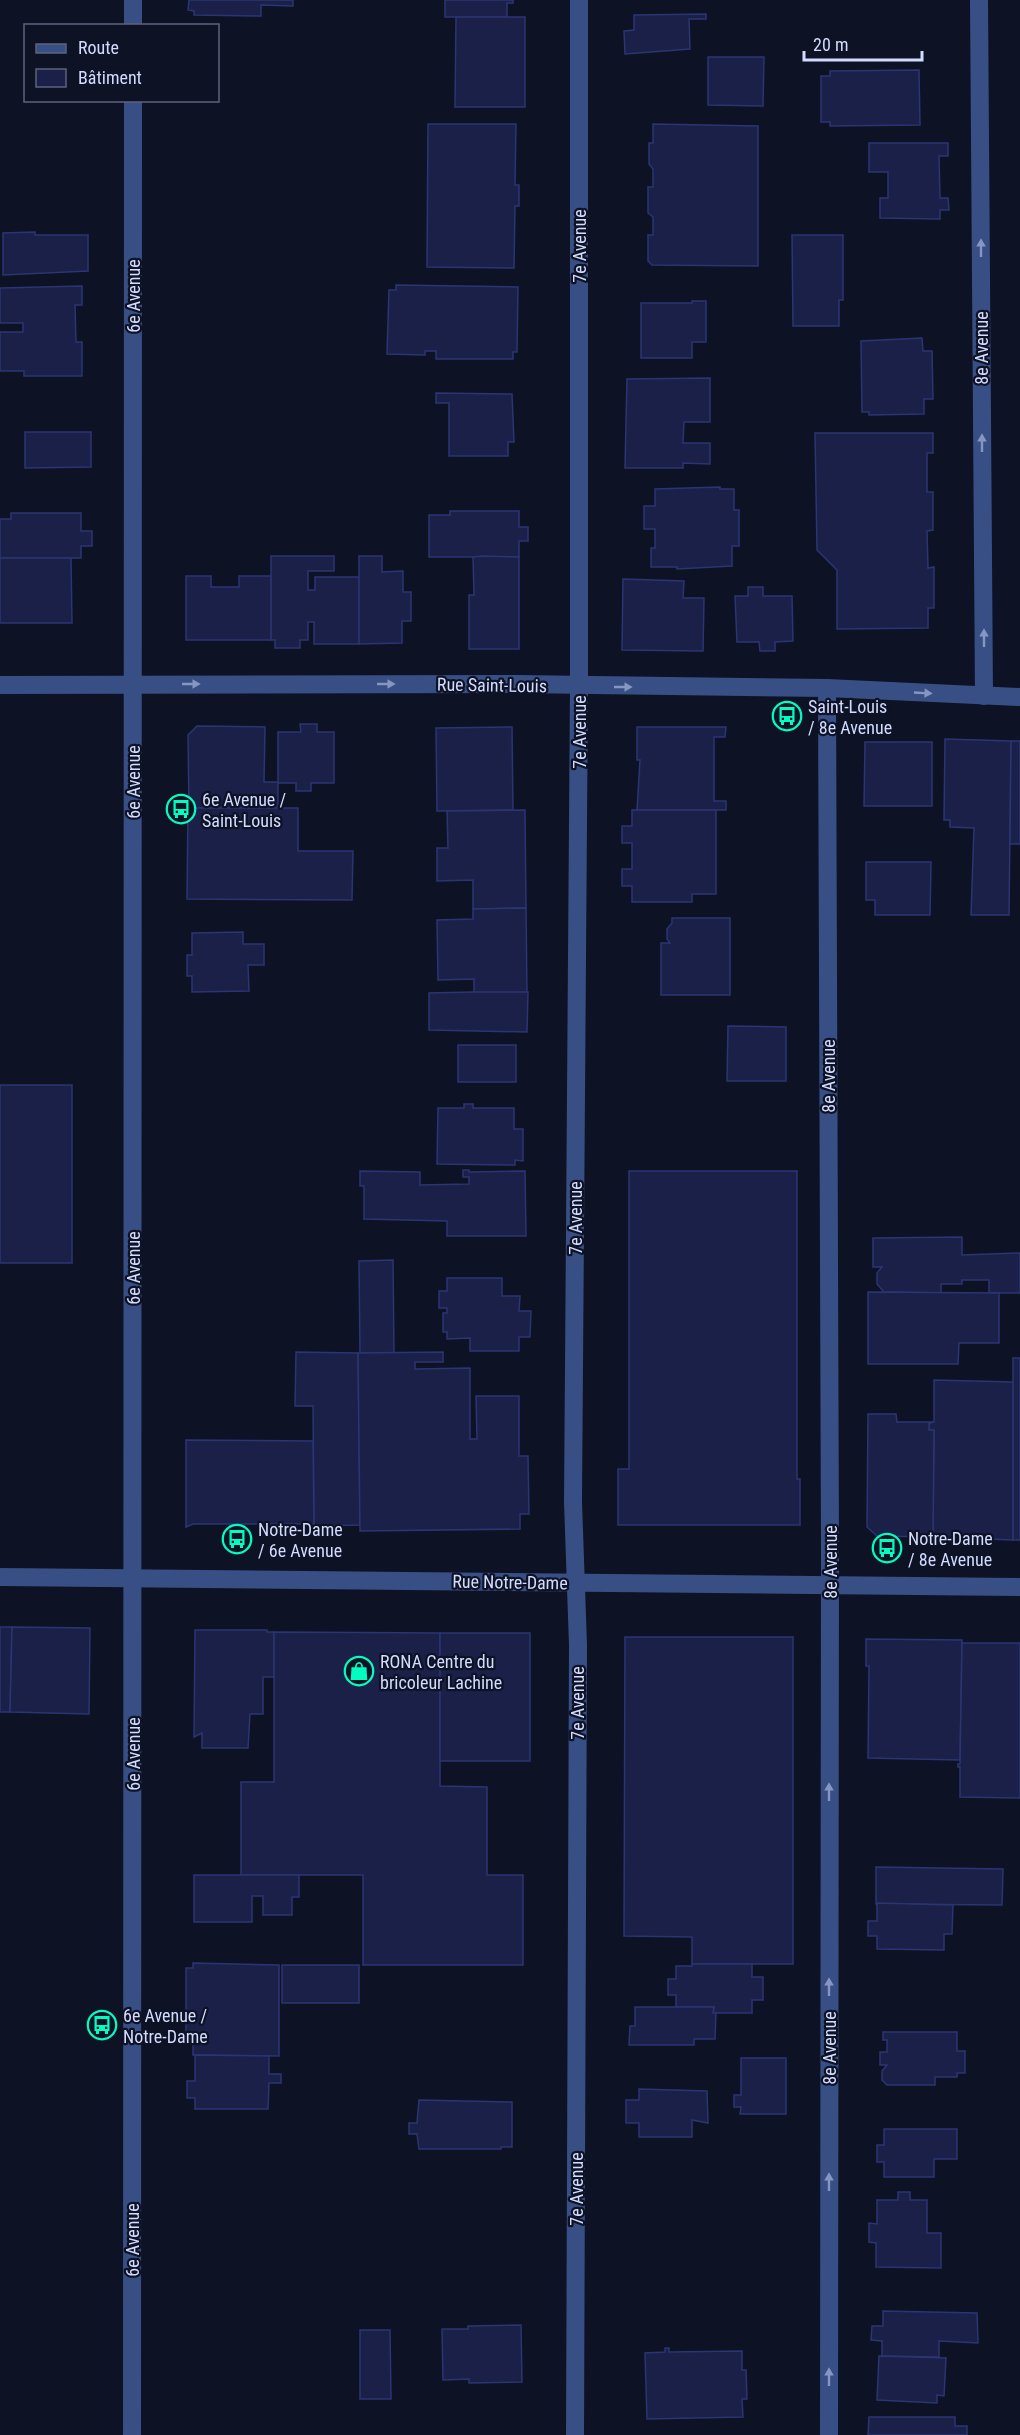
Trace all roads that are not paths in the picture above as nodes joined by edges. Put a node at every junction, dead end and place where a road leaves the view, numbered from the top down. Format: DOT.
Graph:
graph roads {
  1 [pos="133,0"];
  2 [pos="579,0"];
  3 [pos="979,0"];
  4 [pos="133,24"];
  5 [pos="133,102"];
  6 [pos="133,684"];
  7 [pos="0,685"];
  8 [pos="579,686"];
  9 [pos="827,688"];
  10 [pos="984,696"];
  11 [pos="1020,697"];
  12 [pos="0,1577"];
  13 [pos="133,1578"];
  14 [pos="575,1582"];
  15 [pos="831,1585"];
  16 [pos="1020,1587"];
  17 [pos="132,2435"];
  18 [pos="575,2435"];
  19 [pos="829,2435"];
  1 -- 4 [label="street"];
  2 -- 8 [label="street, 7e Avenue"];
  10 -- 3 [label="street, 8e Avenue, one-way"];
  5 -- 6 [label="street, 6e Avenue"];
  6 -- 7 [label="street, Rue Saint-Louis"];
  6 -- 8 [label="street, Rue Saint-Louis, one-way"];
  6 -- 13 [label="street, 6e Avenue"];
  8 -- 9 [label="street, Rue Saint-Louis, one-way"];
  8 -- 14 [label="street, 7e Avenue"];
  9 -- 10 [label="street, Rue Saint-Louis, one-way"];
  9 -- 15 [label="street, 8e Avenue"];
  10 -- 11 [label="street, Rue Saint-Louis"];
  12 -- 13 [label="street, Rue Notre-Dame"];
  13 -- 14 [label="street, Rue Notre-Dame"];
  13 -- 17 [label="street, 6e Avenue"];
  14 -- 15 [label="street, Rue Notre-Dame"];
  14 -- 18 [label="street, 7e Avenue"];
  15 -- 16 [label="street, Rue Notre-Dame"];
  19 -- 15 [label="street, 8e Avenue, one-way"];
}
